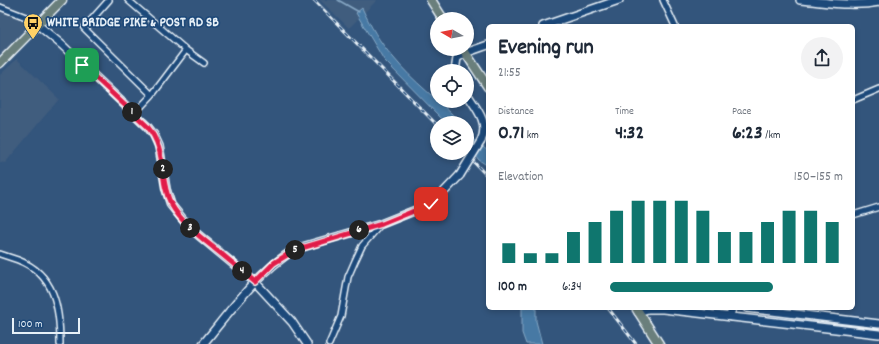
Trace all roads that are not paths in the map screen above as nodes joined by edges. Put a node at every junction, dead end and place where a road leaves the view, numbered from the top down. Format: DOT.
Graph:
graph roads {
  1 [pos="62,0"];
  2 [pos="109,0"];
  3 [pos="128,0"];
  4 [pos="431,0"];
  5 [pos="619,0"];
  6 [pos="663,0"];
  7 [pos="800,0"];
  8 [pos="879,2"];
  9 [pos="0,7"];
  10 [pos="439,12"];
  11 [pos="549,24"];
  12 [pos="674,24"];
  13 [pos="38,25"];
  14 [pos="486,46"];
  15 [pos="474,48"];
  16 [pos="186,50"];
  17 [pos="467,56"];
  18 [pos="0,63"];
  19 [pos="204,63"];
  20 [pos="486,84"];
  21 [pos="879,89"];
  22 [pos="152,95"];
  23 [pos="855,99"];
  24 [pos="474,105"];
  25 [pos="134,114"];
  26 [pos="879,206"];
  27 [pos="855,214"];
  28 [pos="382,224"];
  29 [pos="0,254"];
  30 [pos="255,282"];
  31 [pos="637,310"];
  32 [pos="691,310"];
  33 [pos="732,310"];
  34 [pos="764,310"];
  35 [pos="790,313"];
  36 [pos="730,317"];
  37 [pos="788,323"];
  38 [pos="879,324"];
  39 [pos="879,334"];
  40 [pos="60,344"];
  41 [pos="203,344"];
  42 [pos="307,344"];
  43 [pos="329,344"];
  44 [pos="659,344"];
  1 -- 13 [label="main road"];
  2 -- 22 [label="street"];
  3 -- 16 [label="street"];
  4 -- 10 [label="main road"];
  5 -- 11 [label="street"];
  6 -- 12 [label="street"];
  7 -- 8 [label="street"];
  9 -- 13 [label="street"];
  13 -- 18 [label="main road"];
  13 -- 25 [label="street"];
  14 -- 15 [label="street"];
  16 -- 19 [label="street"];
  16 -- 22 [label="street"];
  17 -- 20 [label="main road"];
  21 -- 23 [label="street"];
  22 -- 25 [label="street"];
  24 -- 28 [label="street, bridge"];
  25 -- 30 [label="street"];
  26 -- 27 [label="street"];
  28 -- 30 [label="street"];
  28 -- 43 [label="street"];
  29 -- 40 [label="street"];
  30 -- 41 [label="street"];
  30 -- 42 [label="street"];
  31 -- 44 [label="main road"];
  32 -- 36 [label="street"];
  33 -- 36 [label="street"];
  34 -- 35 [label="street"];
  35 -- 37 [label="street"];
  35 -- 38 [label="street"];
  36 -- 37 [label="street"];
  37 -- 39 [label="street"];
}
